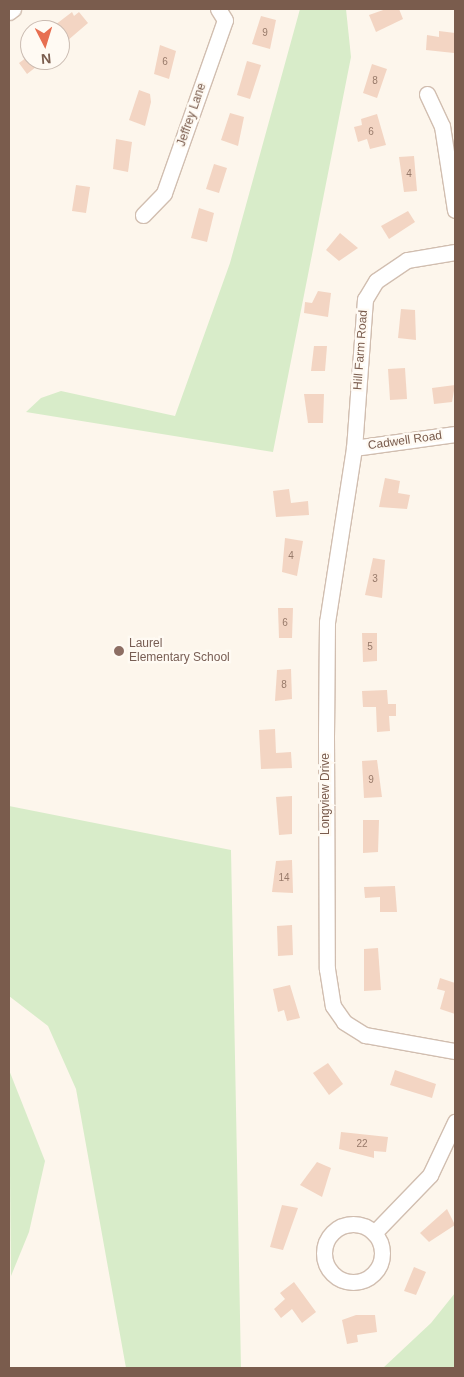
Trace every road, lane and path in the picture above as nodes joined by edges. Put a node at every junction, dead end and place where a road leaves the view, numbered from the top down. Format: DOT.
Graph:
graph roads {
  1 [pos="13,9"];
  2 [pos="218,9"];
  3 [pos="9,12"];
  4 [pos="427,94"];
  5 [pos="455,210"];
  6 [pos="143,215"];
  7 [pos="455,252"];
  8 [pos="455,434"];
  9 [pos="354,448"];
  10 [pos="455,1051"];
  11 [pos="455,1122"];
  12 [pos="374,1232"];
  1 -- 3 [label="street"];
  2 -- 6 [label="street, Jeffrey Lane"];
  4 -- 5 [label="street"];
  7 -- 9 [label="street, Hill Farm Road"];
  8 -- 9 [label="street, Cadwell Road"];
  9 -- 10 [label="street, Longview Drive"];
  11 -- 12 [label="street"];
}
